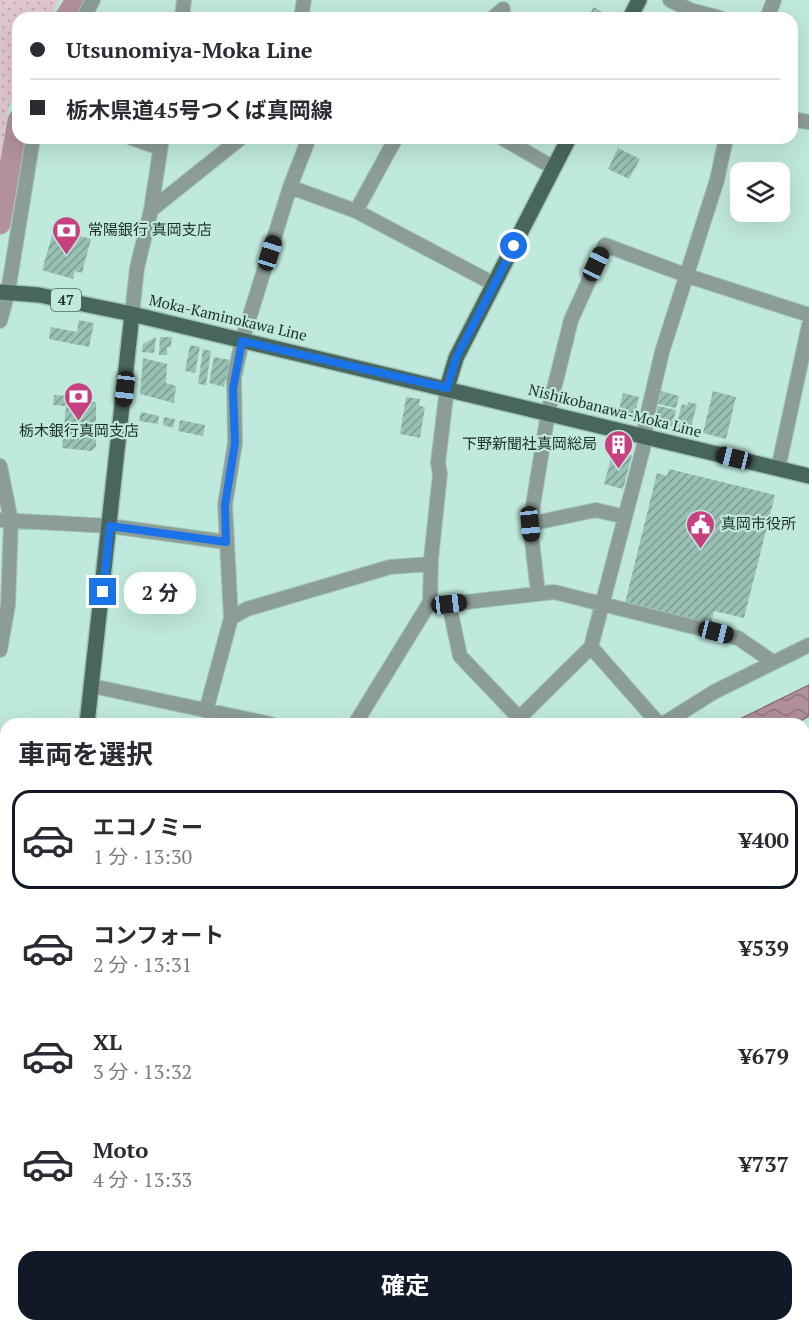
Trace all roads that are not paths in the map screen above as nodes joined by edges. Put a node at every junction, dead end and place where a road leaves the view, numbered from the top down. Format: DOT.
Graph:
graph roads {
  1 [pos="670,0"];
  2 [pos="698,12"];
  3 [pos="32,144"];
  4 [pos="161,144"];
  5 [pos="234,144"];
  6 [pos="307,144"];
  7 [pos="393,144"];
  8 [pos="512,144"];
  9 [pos="566,144"];
  10 [pos="725,144"];
  11 [pos="554,168"];
  12 [pos="290,187"];
  13 [pos="151,210"];
  14 [pos="356,211"];
  15 [pos="688,276"];
  16 [pos="494,285"];
  17 [pos="4,292"];
  18 [pos="132,314"];
  19 [pos="809,315"];
  20 [pos="0,321"];
  21 [pos="809,325"];
  22 [pos="242,341"];
  23 [pos="803,384"];
  24 [pos="447,388"];
  25 [pos="548,413"];
  26 [pos="646,437"];
  27 [pos="0,466"];
  28 [pos="778,469"];
  29 [pos="809,476"];
  30 [pos="625,517"];
  31 [pos="6,521"];
  32 [pos="530,524"];
  33 [pos="110,526"];
  34 [pos="226,542"];
  35 [pos="431,564"];
  36 [pos="538,593"];
  37 [pos="430,602"];
  38 [pos="449,604"];
  39 [pos="603,604"];
  40 [pos="231,618"];
  41 [pos="809,645"];
  42 [pos="591,647"];
  43 [pos="0,650"];
  44 [pos="773,662"];
  45 [pos="92,686"];
  46 [pos="206,711"];
  47 [pos="88,718"];
  48 [pos="241,718"];
  49 [pos="359,718"];
  50 [pos="515,718"];
  51 [pos="523,718"];
  52 [pos="656,718"];
  53 [pos="671,718"];
  1 -- 2 [label="street"];
  3 -- 17 [label="street"];
  4 -- 13 [label="street"];
  5 -- 13 [label="street"];
  6 -- 12 [label="street"];
  7 -- 14 [label="street"];
  8 -- 11 [label="street"];
  9 -- 11 [label="main road"];
  10 -- 15 [label="street"];
  11 -- 16 [label="main road"];
  12 -- 14 [label="street"];
  12 -- 22 [label="street"];
  13 -- 18 [label="street"];
  14 -- 16 [label="street"];
  15 -- 19 [label="street"];
  15 -- 25 [label="street"];
  15 -- 26 [label="street"];
  16 -- 24 [label="main road"];
  17 -- 18 [label="main road, Moka-Kaminokawa Line / 47"];
  17 -- 20 [label="street"];
  18 -- 22 [label="main road, Moka-Kaminokawa Line / 47"];
  18 -- 33 [label="main road"];
  21 -- 23 [label="street"];
  22 -- 24 [label="main road, Moka-Kaminokawa Line / 47"];
  22 -- 34 [label="street"];
  23 -- 28 [label="street"];
  24 -- 25 [label="main road, Nishikobanawa-Moka Line"];
  24 -- 35 [label="street"];
  25 -- 26 [label="main road, Nishikobanawa-Moka Line"];
  25 -- 32 [label="street"];
  26 -- 28 [label="main road, Nishikobanawa-Moka Line"];
  26 -- 30 [label="street"];
  27 -- 31 [label="street"];
  28 -- 29 [label="main road, Nishikobanawa-Moka Line"];
  30 -- 32 [label="street"];
  30 -- 39 [label="street"];
  31 -- 33 [label="street"];
  31 -- 43 [label="street"];
  32 -- 36 [label="street"];
  33 -- 34 [label="street"];
  33 -- 45 [label="main road"];
  34 -- 40 [label="street"];
  35 -- 37 [label="street"];
  35 -- 40 [label="street"];
  36 -- 38 [label="street"];
  36 -- 39 [label="street"];
  37 -- 38 [label="street"];
  37 -- 49 [label="street"];
  38 -- 50 [label="street"];
  39 -- 42 [label="street"];
  39 -- 44 [label="street"];
  40 -- 46 [label="street"];
  41 -- 44 [label="street"];
  42 -- 51 [label="street"];
  42 -- 52 [label="street"];
  44 -- 53 [label="street"];
  45 -- 46 [label="street"];
  45 -- 47 [label="main road"];
  46 -- 48 [label="street"];
}
